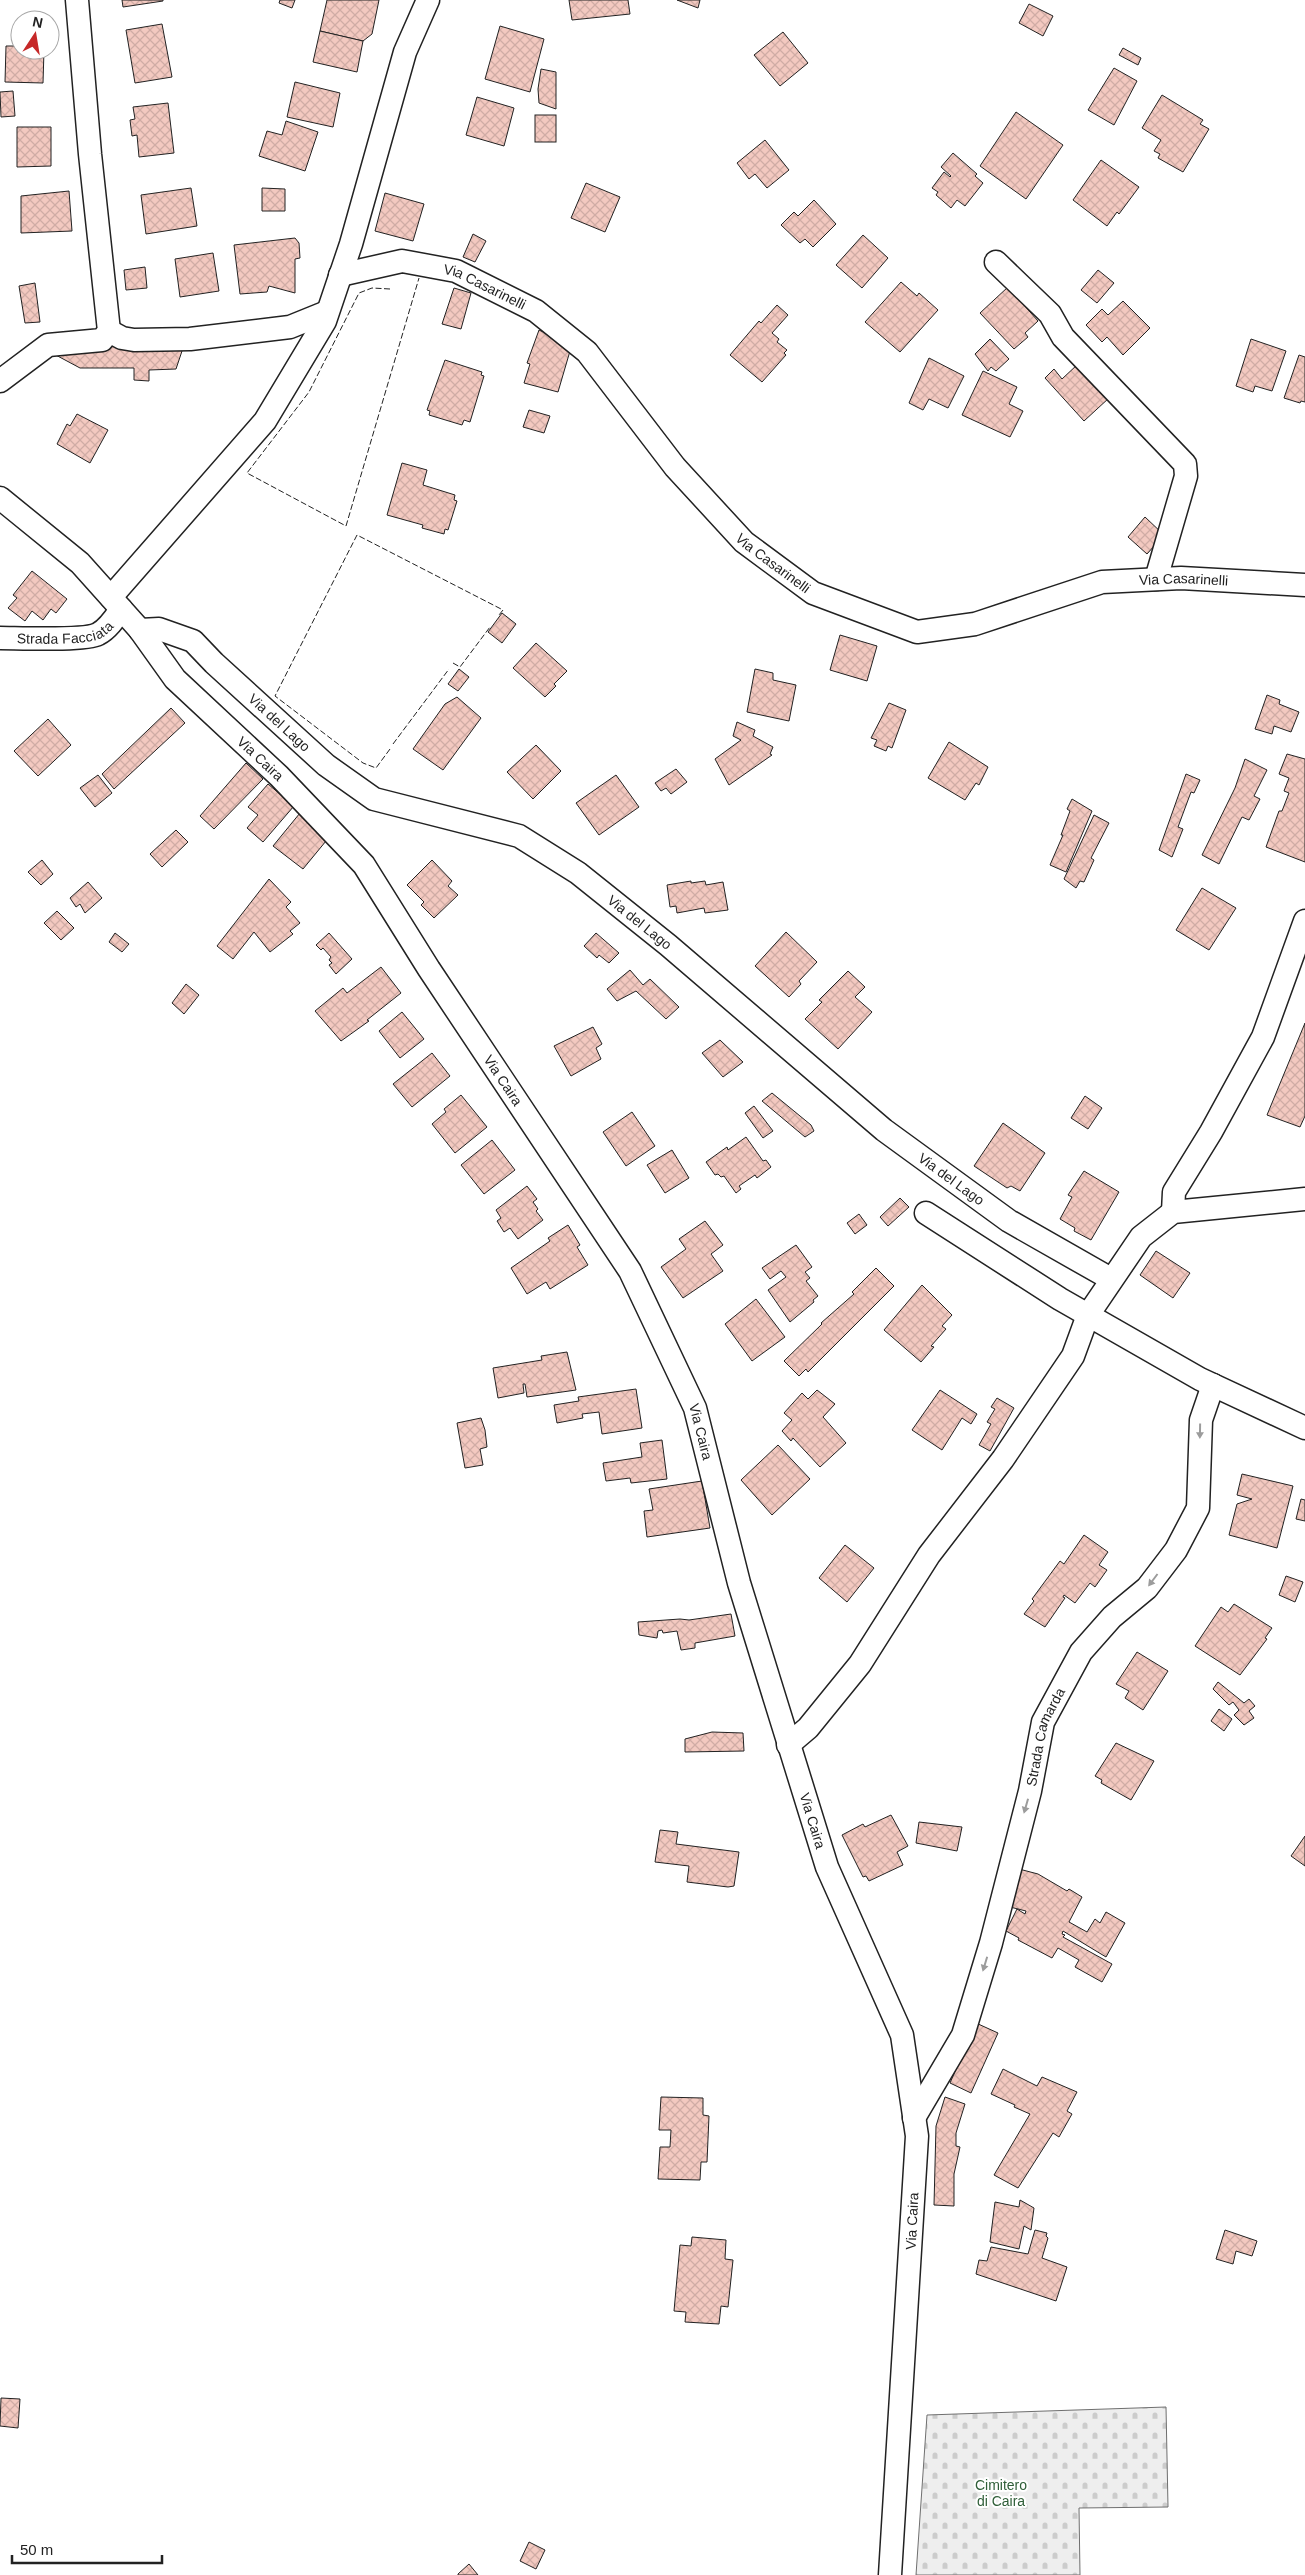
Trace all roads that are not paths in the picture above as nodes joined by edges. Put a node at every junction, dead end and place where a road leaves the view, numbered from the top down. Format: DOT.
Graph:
graph roads {
  1 [pos="76,0"];
  2 [pos="428,0"];
  3 [pos="996,262"];
  4 [pos="340,275"];
  5 [pos="328,312"];
  6 [pos="109,330"];
  7 [pos="0,381"];
  8 [pos="0,498"];
  9 [pos="1156,579"];
  10 [pos="1305,585"];
  11 [pos="116,603"];
  12 [pos="140,630"];
  13 [pos="0,638"];
  14 [pos="1305,921"];
  15 [pos="1305,1200"];
  16 [pos="1173,1212"];
  17 [pos="926,1213"];
  18 [pos="1111,1279"];
  19 [pos="1088,1315"];
  20 [pos="1213,1385"];
  21 [pos="1305,1428"];
  22 [pos="788,1744"];
  23 [pos="914,2118"];
  24 [pos="890,2575"];
  1 -- 6 [label="street"];
  2 -- 4 [label="street, Strada Facciata"];
  3 -- 9 [label="street"];
  4 -- 5 [label="street, Strada Facciata"];
  4 -- 9 [label="street, Via Casarinelli"];
  5 -- 6 [label="street"];
  5 -- 11 [label="street, Strada Facciata"];
  6 -- 7 [label="street"];
  8 -- 11 [label="street, Via Caira"];
  9 -- 10 [label="street, Via Casarinelli"];
  11 -- 12 [label="street, Via Caira"];
  11 -- 13 [label="street, Strada Facciata"];
  12 -- 18 [label="street, Via del Lago"];
  12 -- 22 [label="street, Via Caira"];
  14 -- 16 [label="street"];
  15 -- 16 [label="street"];
  16 -- 18 [label="street"];
  17 -- 19 [label="street"];
  18 -- 19 [label="street"];
  19 -- 20 [label="street"];
  19 -- 22 [label="street"];
  20 -- 21 [label="street"];
  20 -- 23 [label="street, Strada Camarda, one-way"];
  22 -- 23 [label="street, Via Caira"];
  23 -- 24 [label="street, Via Caira"];
}
